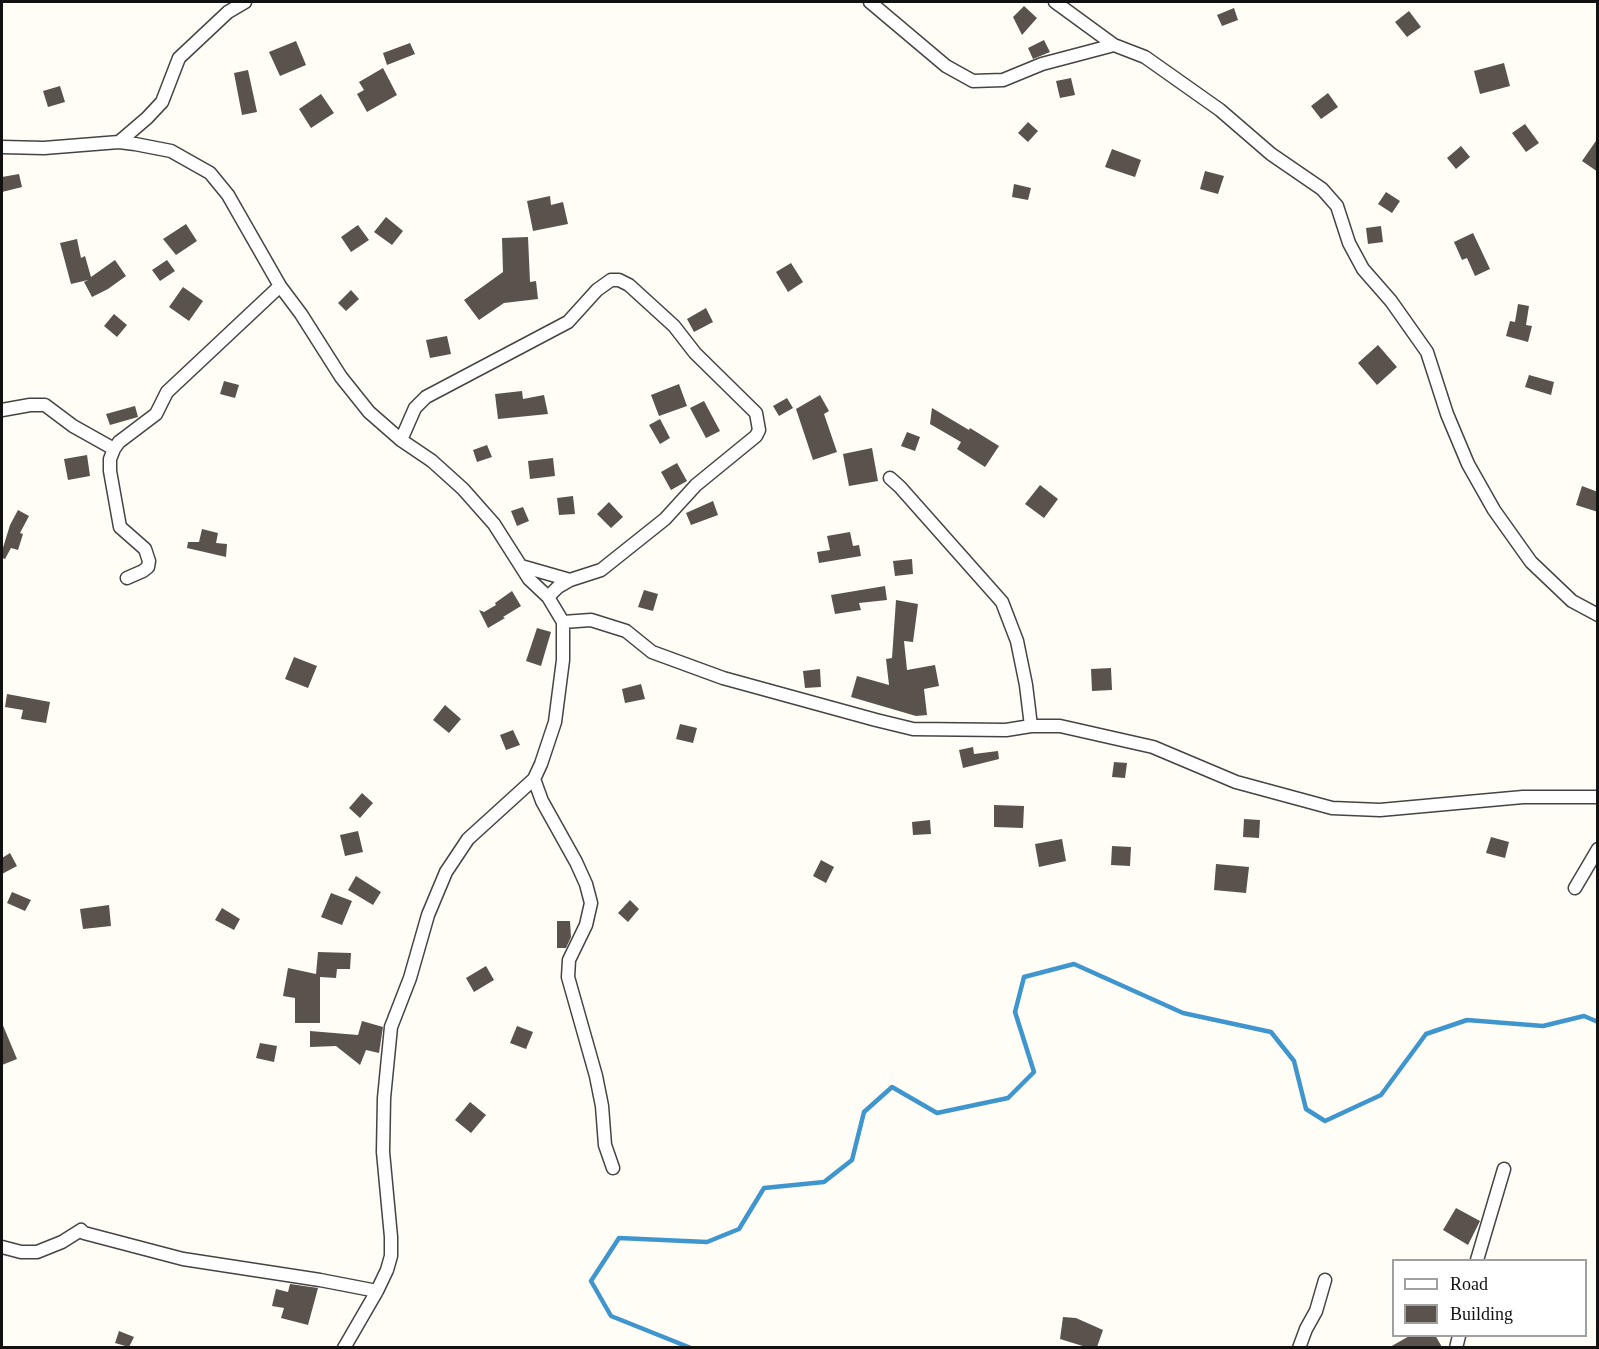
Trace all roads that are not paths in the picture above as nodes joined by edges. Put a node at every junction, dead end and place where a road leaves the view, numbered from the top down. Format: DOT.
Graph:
graph roads {
  1 [pos="244,2"];
  2 [pos="870,2"];
  3 [pos="1055,2"];
  4 [pos="1114,45"];
  5 [pos="119,142"];
  6 [pos="2,147"];
  7 [pos="280,286"];
  8 [pos="2,410"];
  9 [pos="401,440"];
  10 [pos="114,449"];
  11 [pos="890,478"];
  12 [pos="521,566"];
  13 [pos="128,578"];
  14 [pos="570,580"];
  15 [pos="548,597"];
  16 [pos="1598,615"];
  17 [pos="563,622"];
  18 [pos="1031,726"];
  19 [pos="534,779"];
  20 [pos="1598,797"];
  21 [pos="1598,849"];
  22 [pos="1575,888"];
  23 [pos="612,1168"];
  24 [pos="1504,1169"];
  25 [pos="2,1247"];
  26 [pos="1477,1259"];
  27 [pos="1325,1280"];
  28 [pos="377,1291"];
  29 [pos="344,1347"];
  30 [pos="1299,1347"];
  1 -- 5 [label="street"];
  2 -- 4 [label="street"];
  3 -- 4 [label="street"];
  4 -- 16 [label="street"];
  5 -- 6 [label="street"];
  5 -- 7 [label="street"];
  7 -- 9 [label="street"];
  7 -- 10 [label="street"];
  8 -- 10 [label="street"];
  9 -- 12 [label="street"];
  9 -- 14 [label="street"];
  10 -- 13 [label="street"];
  11 -- 18 [label="street"];
  12 -- 14 [label="street"];
  12 -- 15 [label="street"];
  14 -- 15 [label="street"];
  15 -- 17 [label="street"];
  17 -- 18 [label="street"];
  17 -- 19 [label="street"];
  18 -- 20 [label="street"];
  19 -- 23 [label="street"];
  19 -- 28 [label="street"];
  21 -- 22 [label="street"];
  24 -- 26 [label="street"];
  25 -- 28 [label="street"];
  27 -- 30 [label="street"];
  28 -- 29 [label="street"];
}
